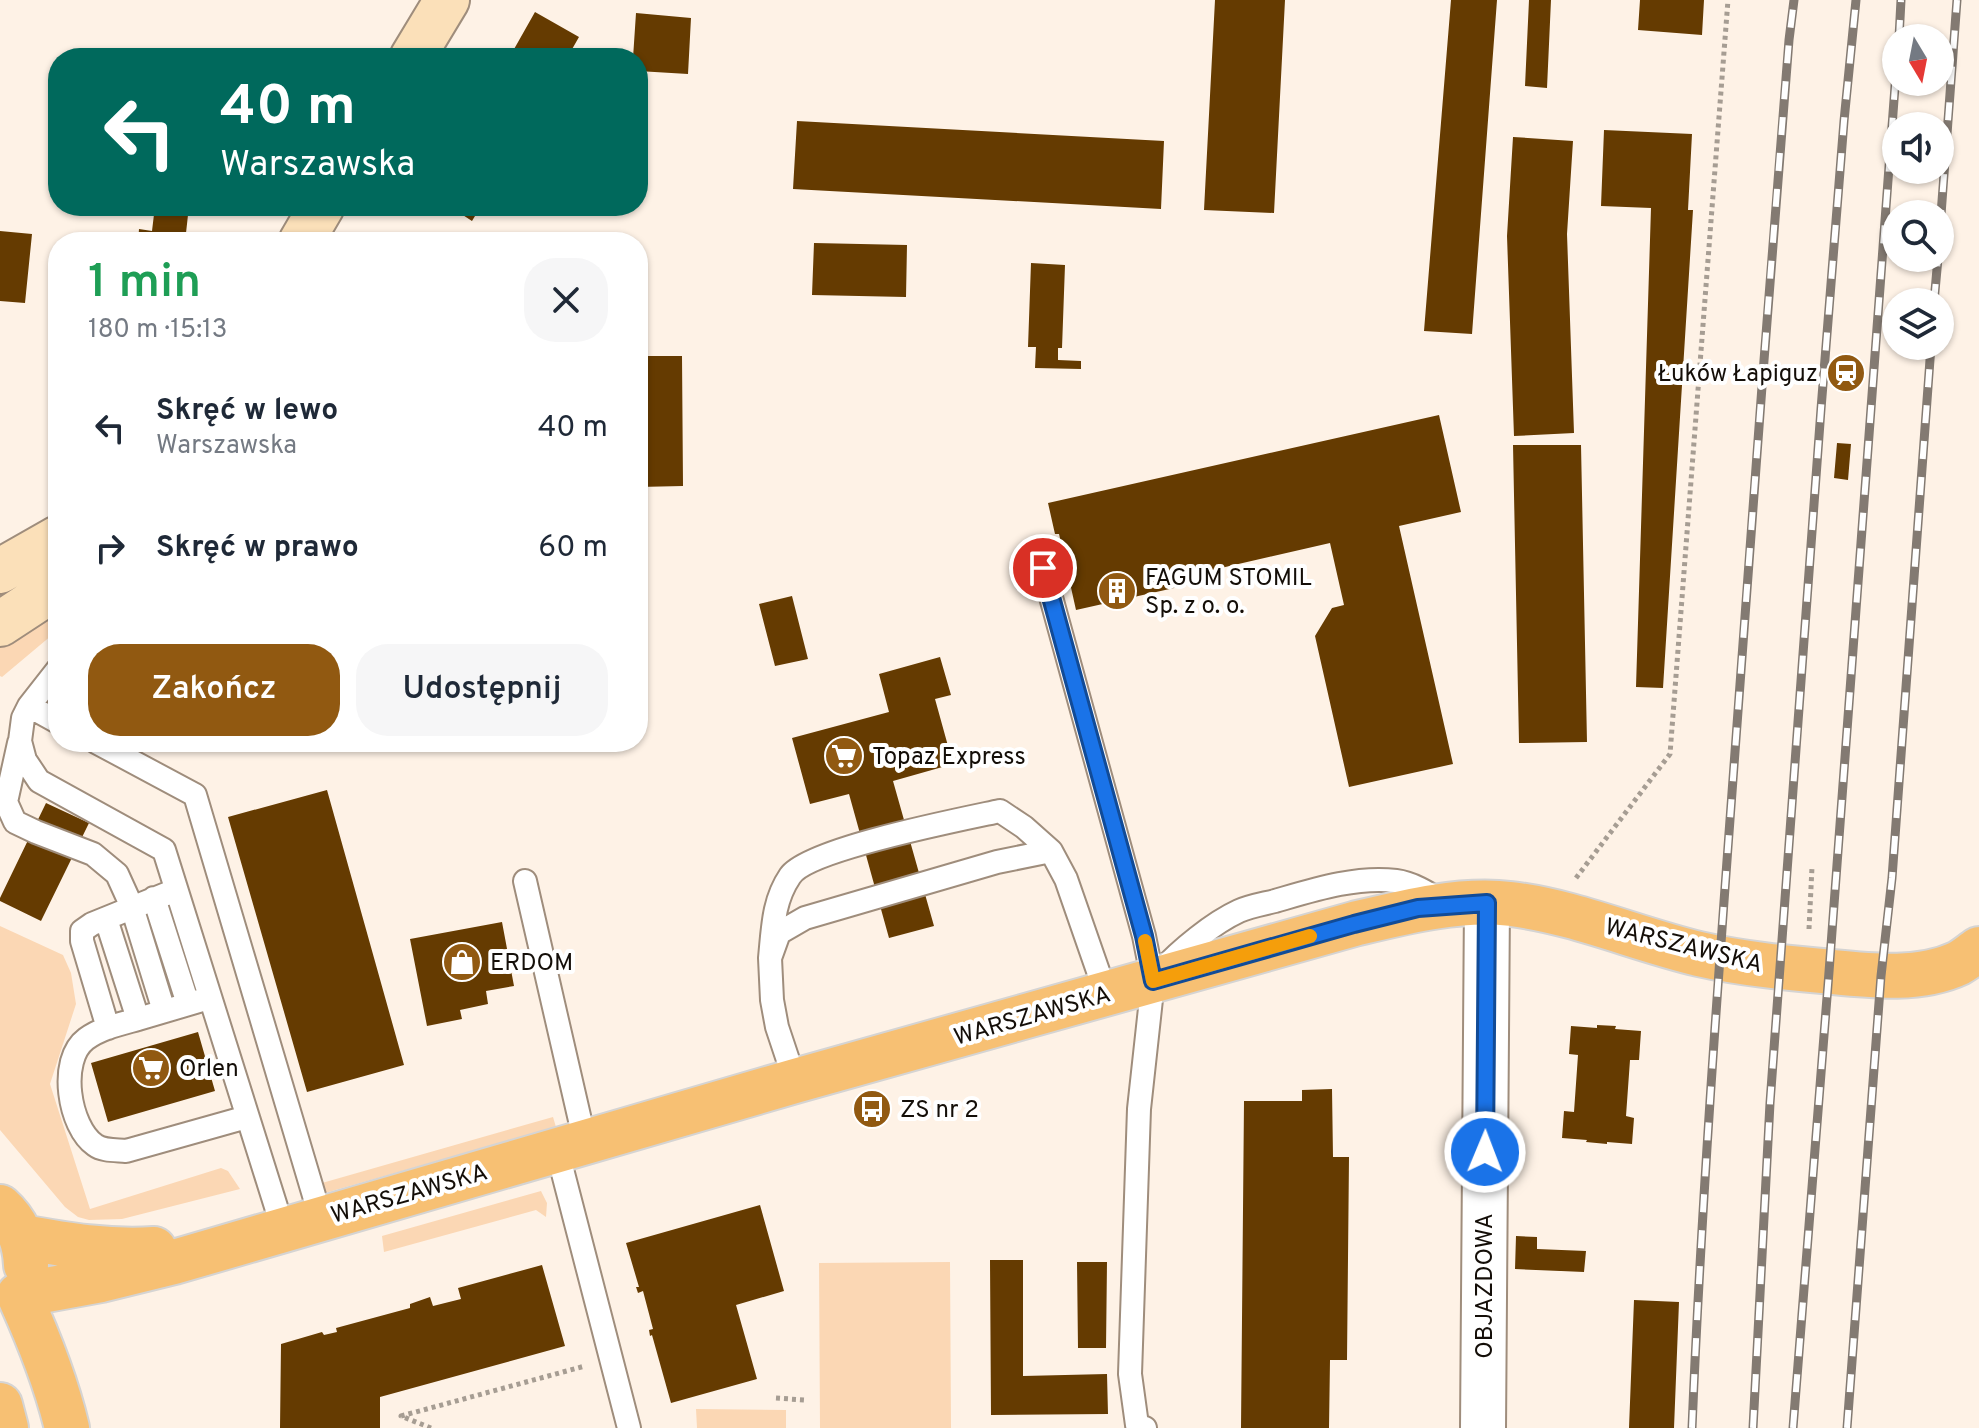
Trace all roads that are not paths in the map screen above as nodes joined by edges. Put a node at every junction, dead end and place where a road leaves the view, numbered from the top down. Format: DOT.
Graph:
graph roads {
  1 [pos="447,0"];
  2 [pos="418,48"];
  3 [pos="48,544"];
  4 [pos="5,566"];
  5 [pos="1043,568"];
  6 [pos="48,593"];
  7 [pos="0,624"];
  8 [pos="48,682"];
  9 [pos="29,706"];
  10 [pos="48,716"];
  11 [pos="20,741"];
  12 [pos="115,752"];
  13 [pos="39,781"];
  14 [pos="5,788"];
  15 [pos="1051,851"];
  16 [pos="525,881"];
  17 [pos="176,890"];
  18 [pos="154,898"];
  19 [pos="1468,904"];
  20 [pos="132,907"];
  21 [pos="106,919"];
  22 [pos="1979,949"];
  23 [pos="770,958"];
  24 [pos="1153,981"];
  25 [pos="1106,994"];
  26 [pos="199,1001"];
  27 [pos="164,1011"];
  28 [pos="138,1019"];
  29 [pos="108,1028"];
  30 [pos="795,1081"];
  31 [pos="247,1117"];
  32 [pos="571,1146"];
  33 [pos="11,1222"];
  34 [pos="302,1224"];
  35 [pos="233,1244"];
  36 [pos="10,1307"];
  37 [pos="0,1405"];
  38 [pos="6,1428"];
  39 [pos="67,1428"];
  40 [pos="629,1428"];
  41 [pos="1145,1428"];
  42 [pos="1483,1428"];
  1 -- 2 [label="main road"];
  3 -- 4 [label="main road"];
  5 -- 24 [label="lane"];
  6 -- 7 [label="main road"];
  8 -- 9 [label="lane"];
  9 -- 10 [label="lane"];
  9 -- 11 [label="lane"];
  11 -- 13 [label="lane"];
  11 -- 14 [label="lane"];
  12 -- 34 [label="lane"];
  13 -- 14 [label="lane"];
  13 -- 17 [label="lane"];
  14 -- 20 [label="lane"];
  15 -- 23 [label="lane"];
  15 -- 23 [label="lane"];
  15 -- 25 [label="lane"];
  16 -- 32 [label="lane"];
  17 -- 18 [label="lane"];
  17 -- 26 [label="lane"];
  18 -- 20 [label="lane"];
  18 -- 26 [label="lane"];
  19 -- 22 [label="main road, WARSZAWSKA"];
  19 -- 24 [label="main road, WARSZAWSKA"];
  19 -- 42 [label="street, OBJAZDOWA"];
  20 -- 21 [label="lane"];
  20 -- 27 [label="lane"];
  21 -- 28 [label="lane"];
  21 -- 29 [label="lane"];
  23 -- 30 [label="lane"];
  24 -- 25 [label="main road, WARSZAWSKA"];
  24 -- 41 [label="lane"];
  25 -- 30 [label="main road, WARSZAWSKA"];
  26 -- 27 [label="lane"];
  26 -- 31 [label="lane"];
  27 -- 28 [label="lane"];
  28 -- 29 [label="lane"];
  29 -- 31 [label="lane"];
  30 -- 32 [label="main road, WARSZAWSKA"];
  31 -- 34 [label="lane"];
  32 -- 34 [label="main road, WARSZAWSKA"];
  32 -- 40 [label="lane"];
  33 -- 35 [label="main road, WARSZAWSKA"];
  33 -- 36 [label="main road"];
  34 -- 35 [label="main road, WARSZAWSKA"];
  35 -- 36 [label="main road, WARSZAWSKA"];
  36 -- 39 [label="main road"];
  37 -- 38 [label="main road"];
}
